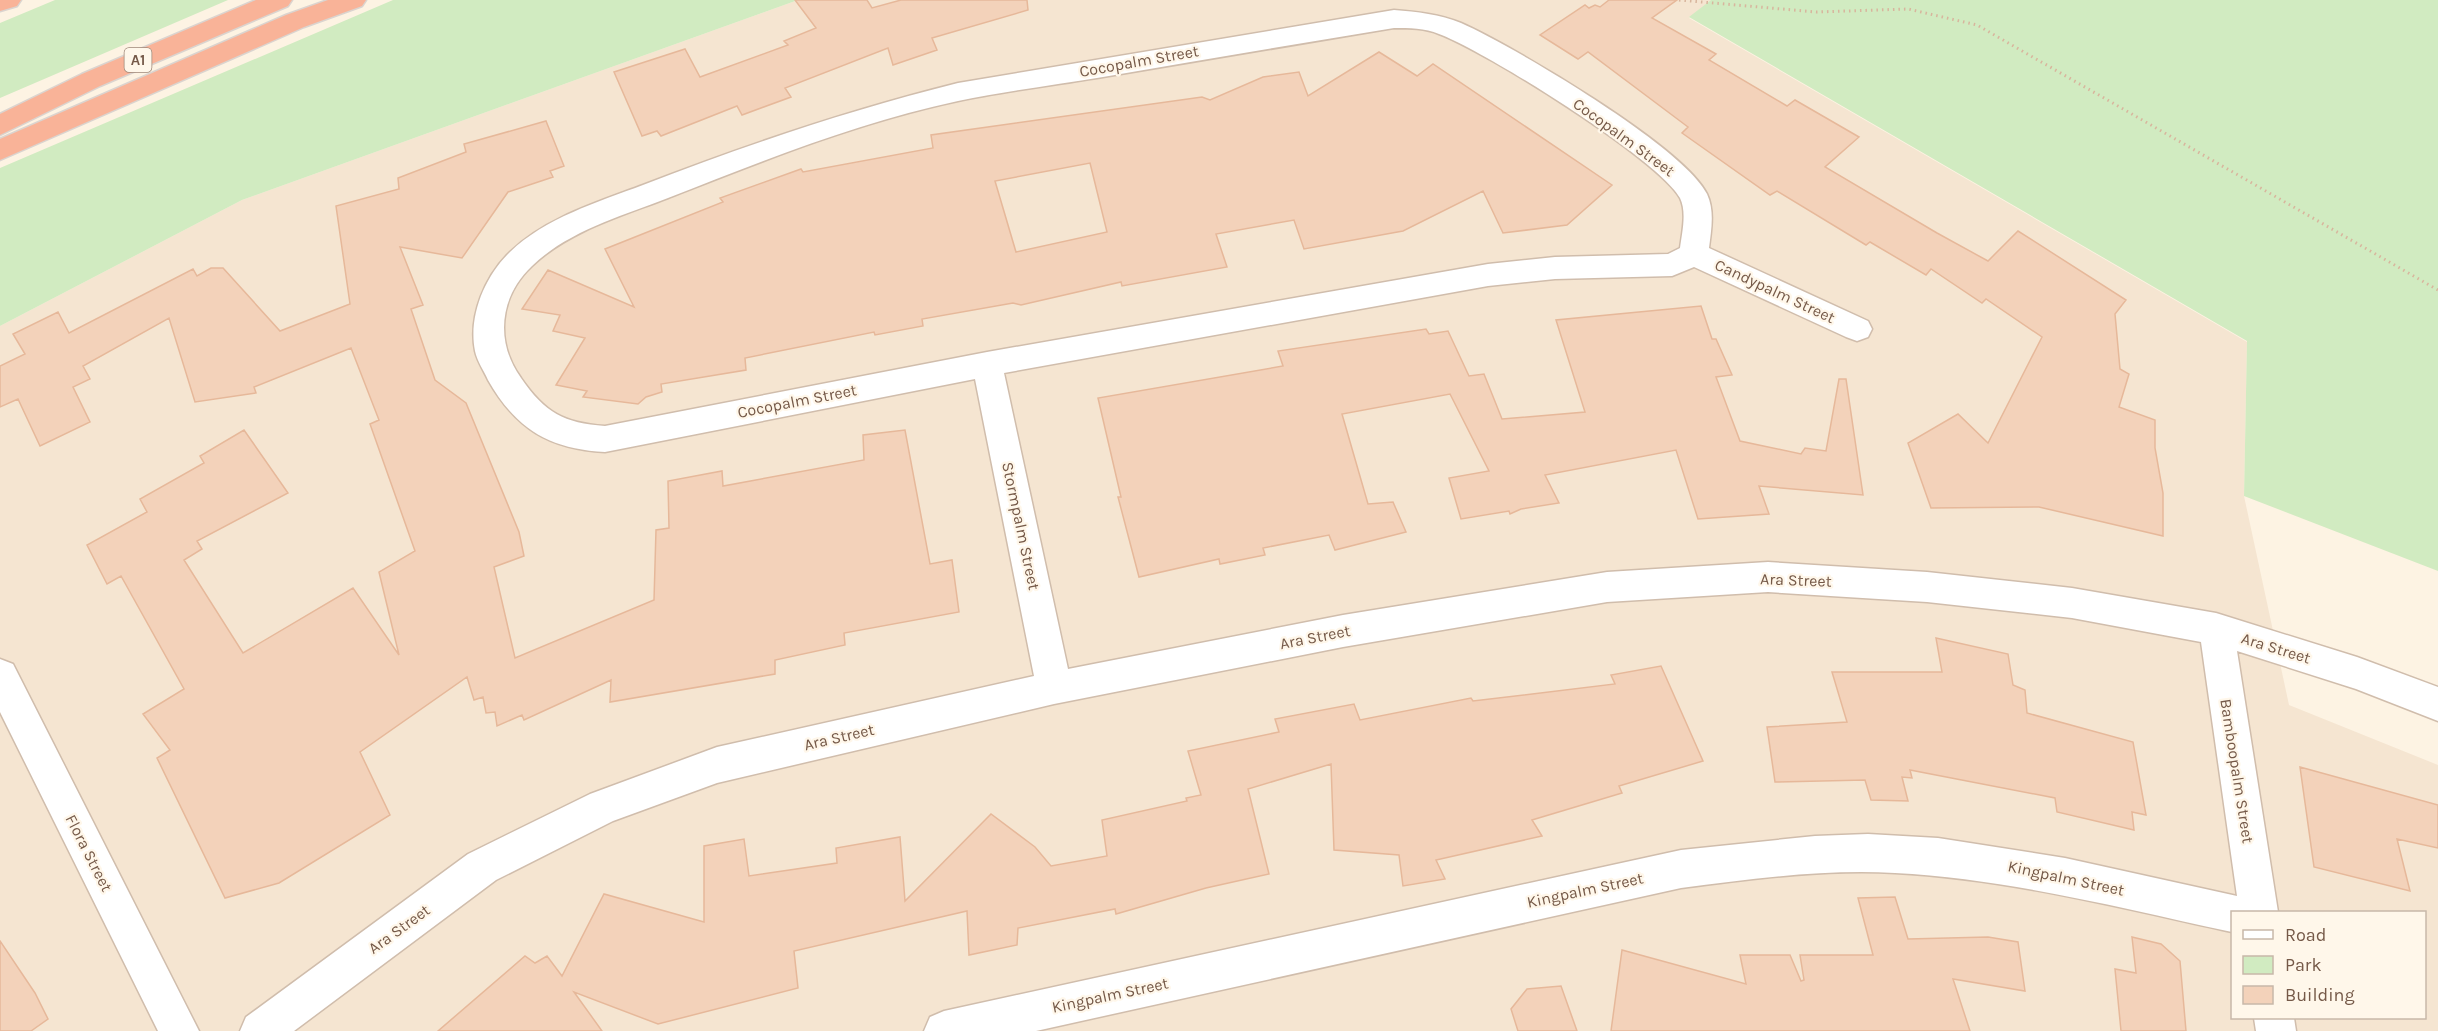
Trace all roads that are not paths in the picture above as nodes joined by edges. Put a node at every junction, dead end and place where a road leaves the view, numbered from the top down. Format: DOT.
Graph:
graph roads {
  1 [pos="8,0"];
  2 [pos="279,0"];
  3 [pos="352,0"];
  4 [pos="0,3"];
  5 [pos="0,125"];
  6 [pos="0,150"];
  7 [pos="1694,254"];
  8 [pos="1857,329"];
  9 [pos="987,364"];
  10 [pos="2216,629"];
  11 [pos="0,675"];
  12 [pos="1054,688"];
  13 [pos="2438,704"];
  14 [pos="2259,911"];
  15 [pos="2231,914"];
  16 [pos="179,1031"];
  17 [pos="260,1031"];
  18 [pos="944,1031"];
  1 -- 4 [label="highway"];
  2 -- 5 [label="highway, A1"];
  3 -- 6 [label="highway"];
  7 -- 8 [label="street, Candypalm Street"];
  7 -- 9 [label="street, Cocopalm Street"];
  7 -- 9 [label="street, Cocopalm Street"];
  9 -- 12 [label="street, Stormpalm Street"];
  10 -- 12 [label="street, Ara Street"];
  10 -- 13 [label="street, Ara Street"];
  10 -- 14 [label="street, Bamboopalm Street"];
  11 -- 16 [label="street, Flora Street"];
  12 -- 17 [label="street, Ara Street"];
  15 -- 18 [label="street, Kingpalm Street"];
}
